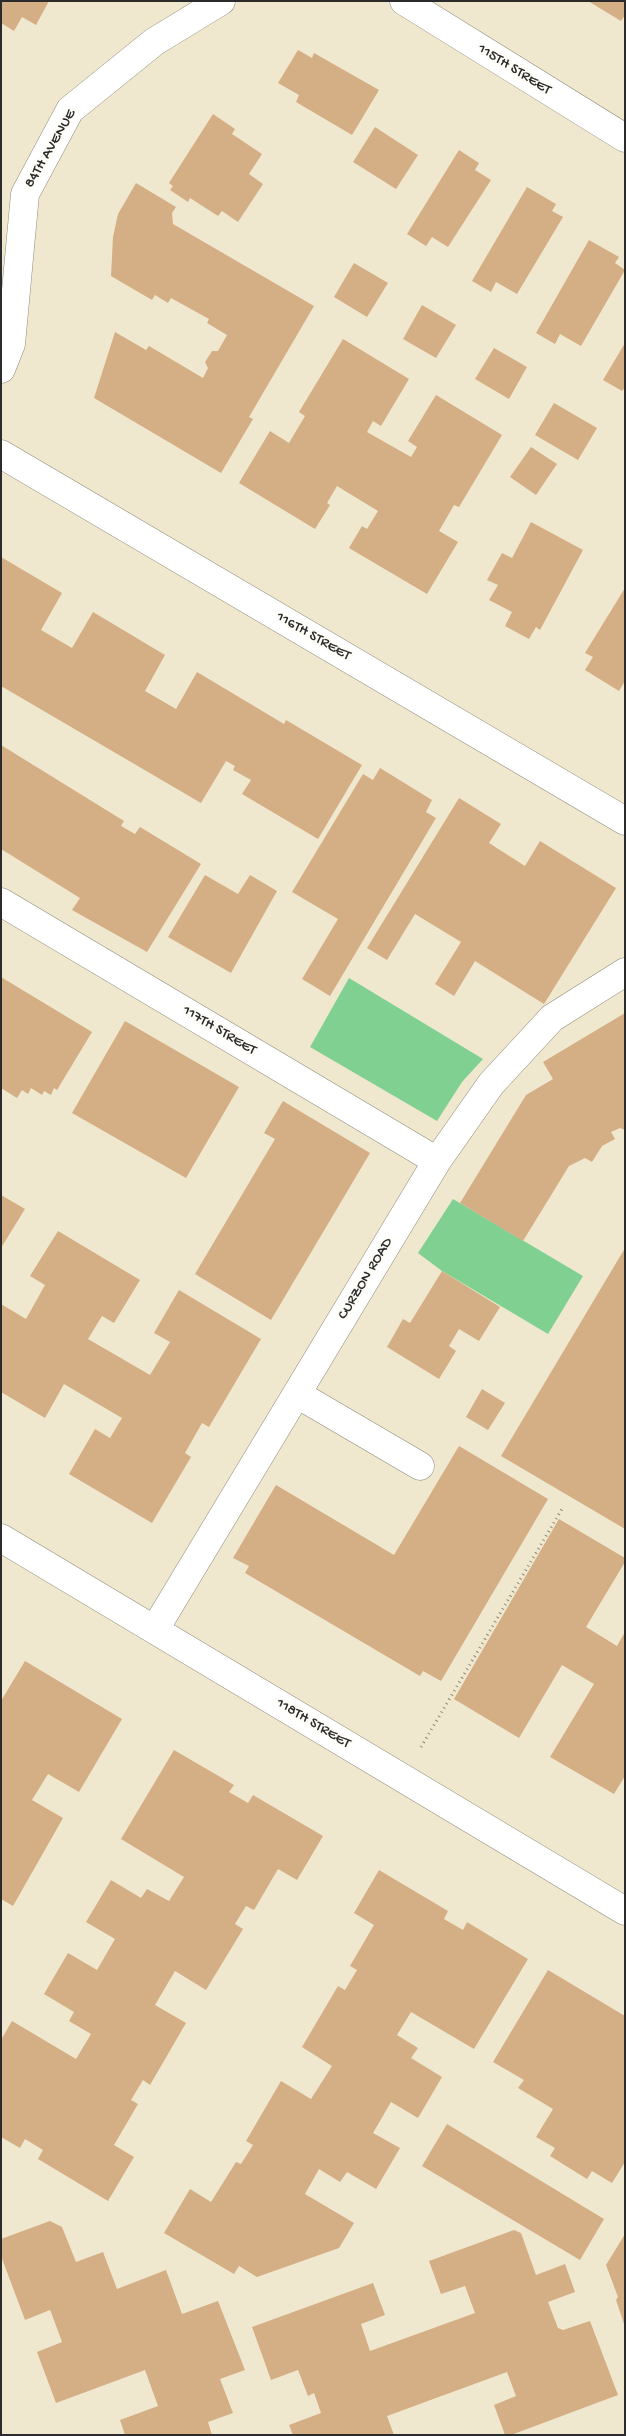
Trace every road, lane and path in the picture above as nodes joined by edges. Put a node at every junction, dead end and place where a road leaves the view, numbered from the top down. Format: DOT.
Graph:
graph roads {
  1 [pos="221,1"];
  2 [pos="404,1"];
  3 [pos="625,138"];
  4 [pos="1,369"];
  5 [pos="1,454"];
  6 [pos="625,821"];
  7 [pos="1,902"];
  8 [pos="625,972"];
  9 [pos="437,1161"];
  10 [pos="297,1394"];
  11 [pos="420,1466"];
  12 [pos="562,1509"];
  13 [pos="1,1538"];
  14 [pos="155,1629"];
  15 [pos="421,1747"];
  16 [pos="625,1911"];
  1 -- 4 [label="street, 84TH AVENUE"];
  2 -- 3 [label="street, 115TH STREET"];
  5 -- 6 [label="street, 116TH STREET"];
  7 -- 9 [label="street, 117TH STREET"];
  8 -- 9 [label="street, CURZON ROAD"];
  9 -- 10 [label="street, CURZON ROAD"];
  10 -- 11 [label="street"];
  10 -- 14 [label="street, CURZON ROAD"];
  12 -- 15 [label="path"];
  13 -- 14 [label="street, 118TH STREET"];
  14 -- 16 [label="street, 118TH STREET"];
}
